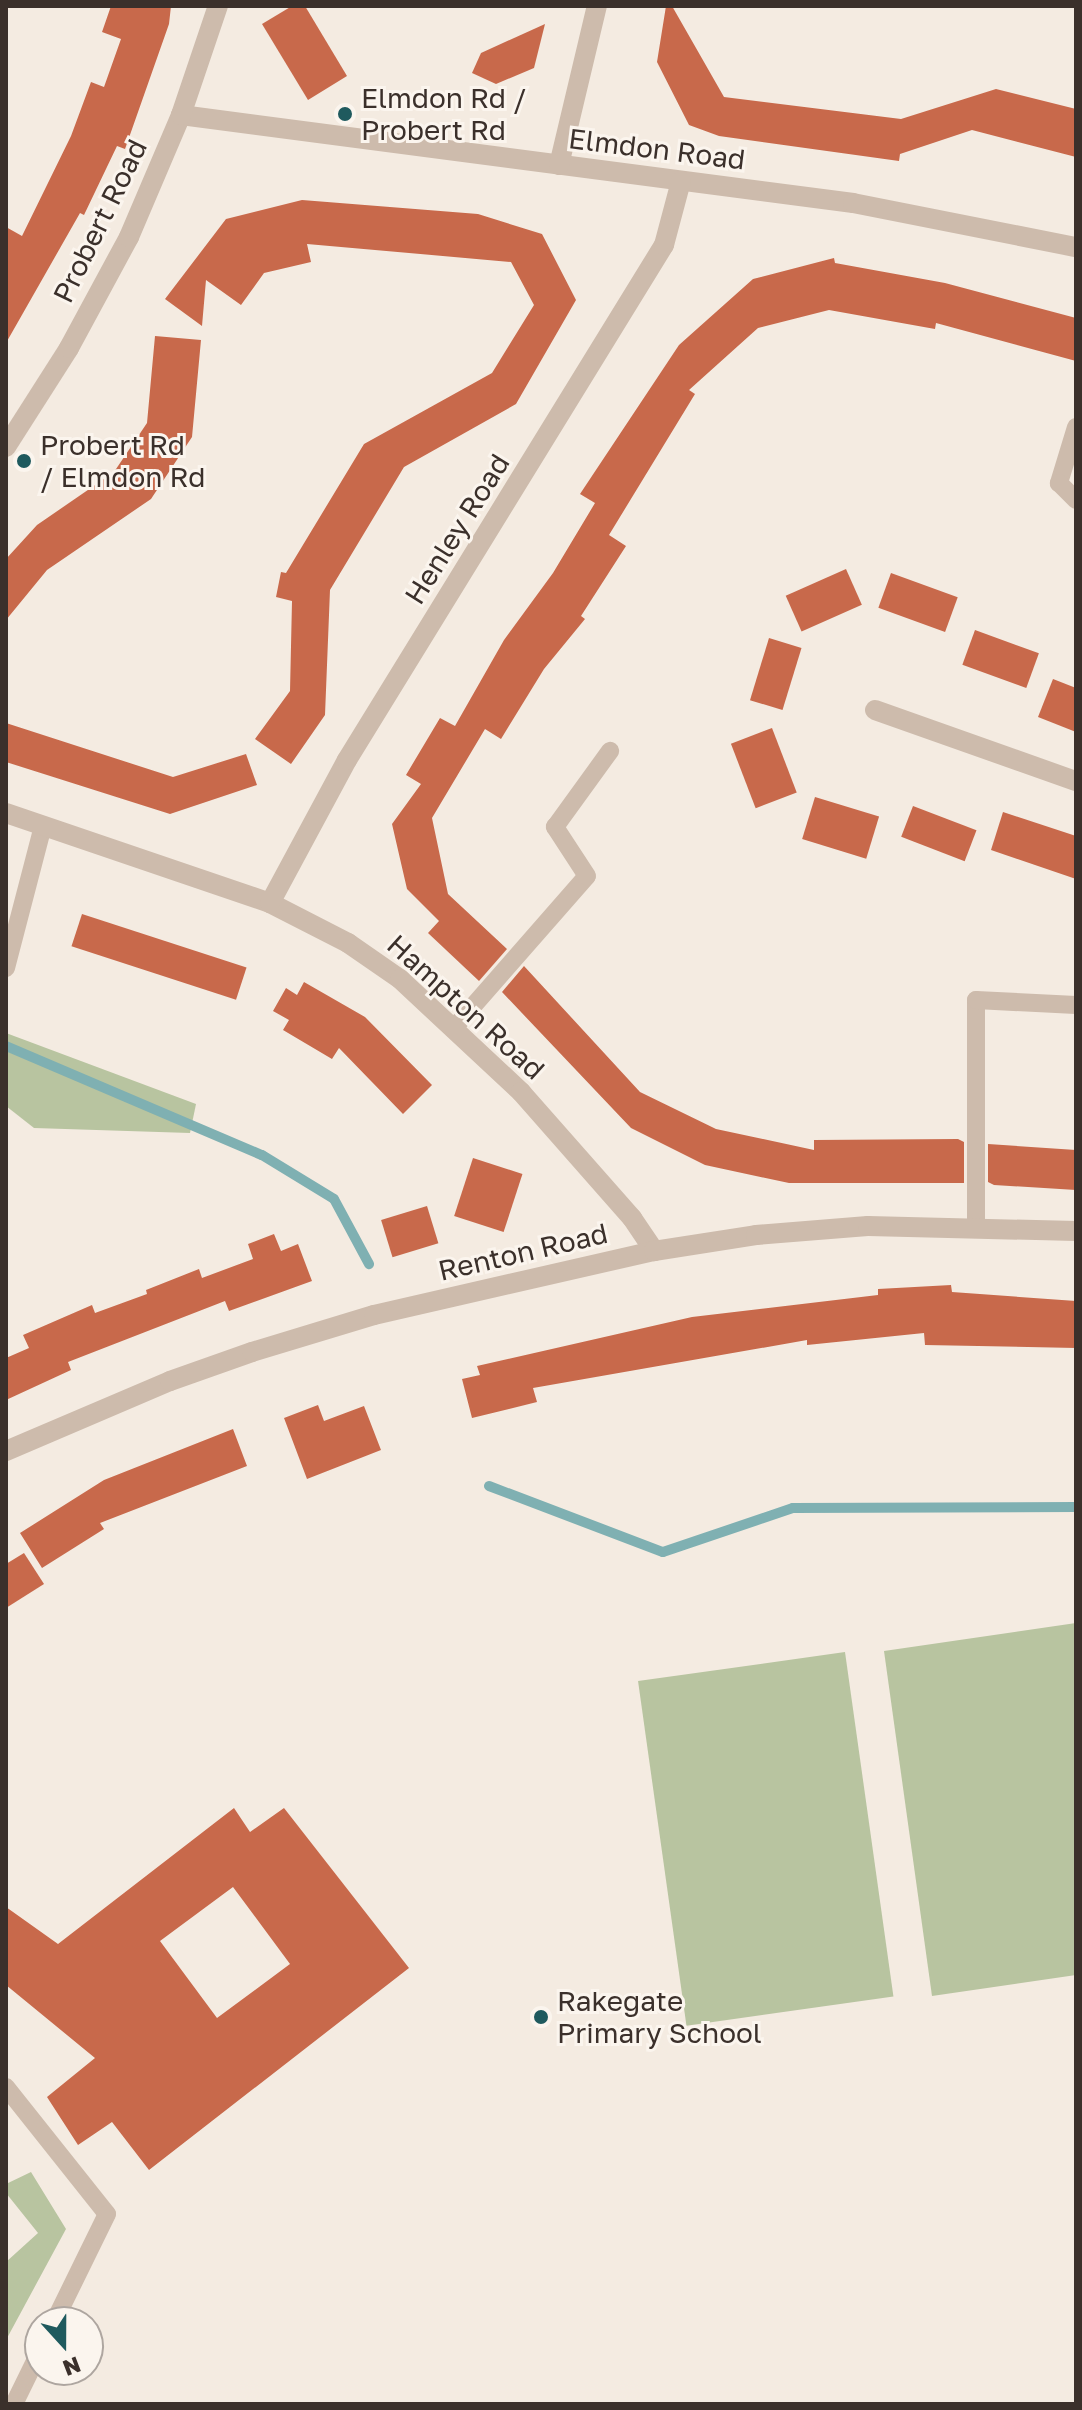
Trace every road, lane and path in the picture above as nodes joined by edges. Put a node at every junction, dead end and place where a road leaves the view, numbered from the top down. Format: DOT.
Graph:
graph roads {
  1 [pos="218,6"];
  2 [pos="597,6"];
  3 [pos="181,115"];
  4 [pos="559,165"];
  5 [pos="681,181"];
  6 [pos="1076,247"];
  7 [pos="1076,427"];
  8 [pos="6,447"];
  9 [pos="1076,500"];
  10 [pos="875,710"];
  11 [pos="610,751"];
  12 [pos="1076,781"];
  13 [pos="6,813"];
  14 [pos="43,826"];
  15 [pos="270,903"];
  16 [pos="6,968"];
  17 [pos="1076,1005"];
  18 [pos="453,1029"];
  19 [pos="976,1226"];
  20 [pos="1076,1231"];
  21 [pos="654,1251"];
  22 [pos="6,1451"];
  23 [pos="6,2087"];
  24 [pos="62,2306"];
  25 [pos="24,2384"];
  26 [pos="14,2404"];
  1 -- 3 [label="street, Probert Road"];
  2 -- 4 [label="street"];
  3 -- 4 [label="street, Elmdon Road"];
  3 -- 8 [label="street, Probert Road"];
  4 -- 5 [label="street, Elmdon Road"];
  5 -- 6 [label="street, Elmdon Road"];
  5 -- 15 [label="street, Henley Road"];
  7 -- 9 [label="lane"];
  10 -- 12 [label="street"];
  11 -- 18 [label="lane"];
  13 -- 14 [label="street, Hampton Road"];
  14 -- 15 [label="street, Hampton Road"];
  14 -- 16 [label="lane"];
  15 -- 18 [label="street, Hampton Road"];
  17 -- 19 [label="lane"];
  18 -- 21 [label="street, Hampton Road"];
  19 -- 20 [label="street, Renton Road"];
  19 -- 21 [label="street, Renton Road"];
  21 -- 22 [label="street, Renton Road"];
  23 -- 24 [label="lane"];
  25 -- 26 [label="lane"];
}
